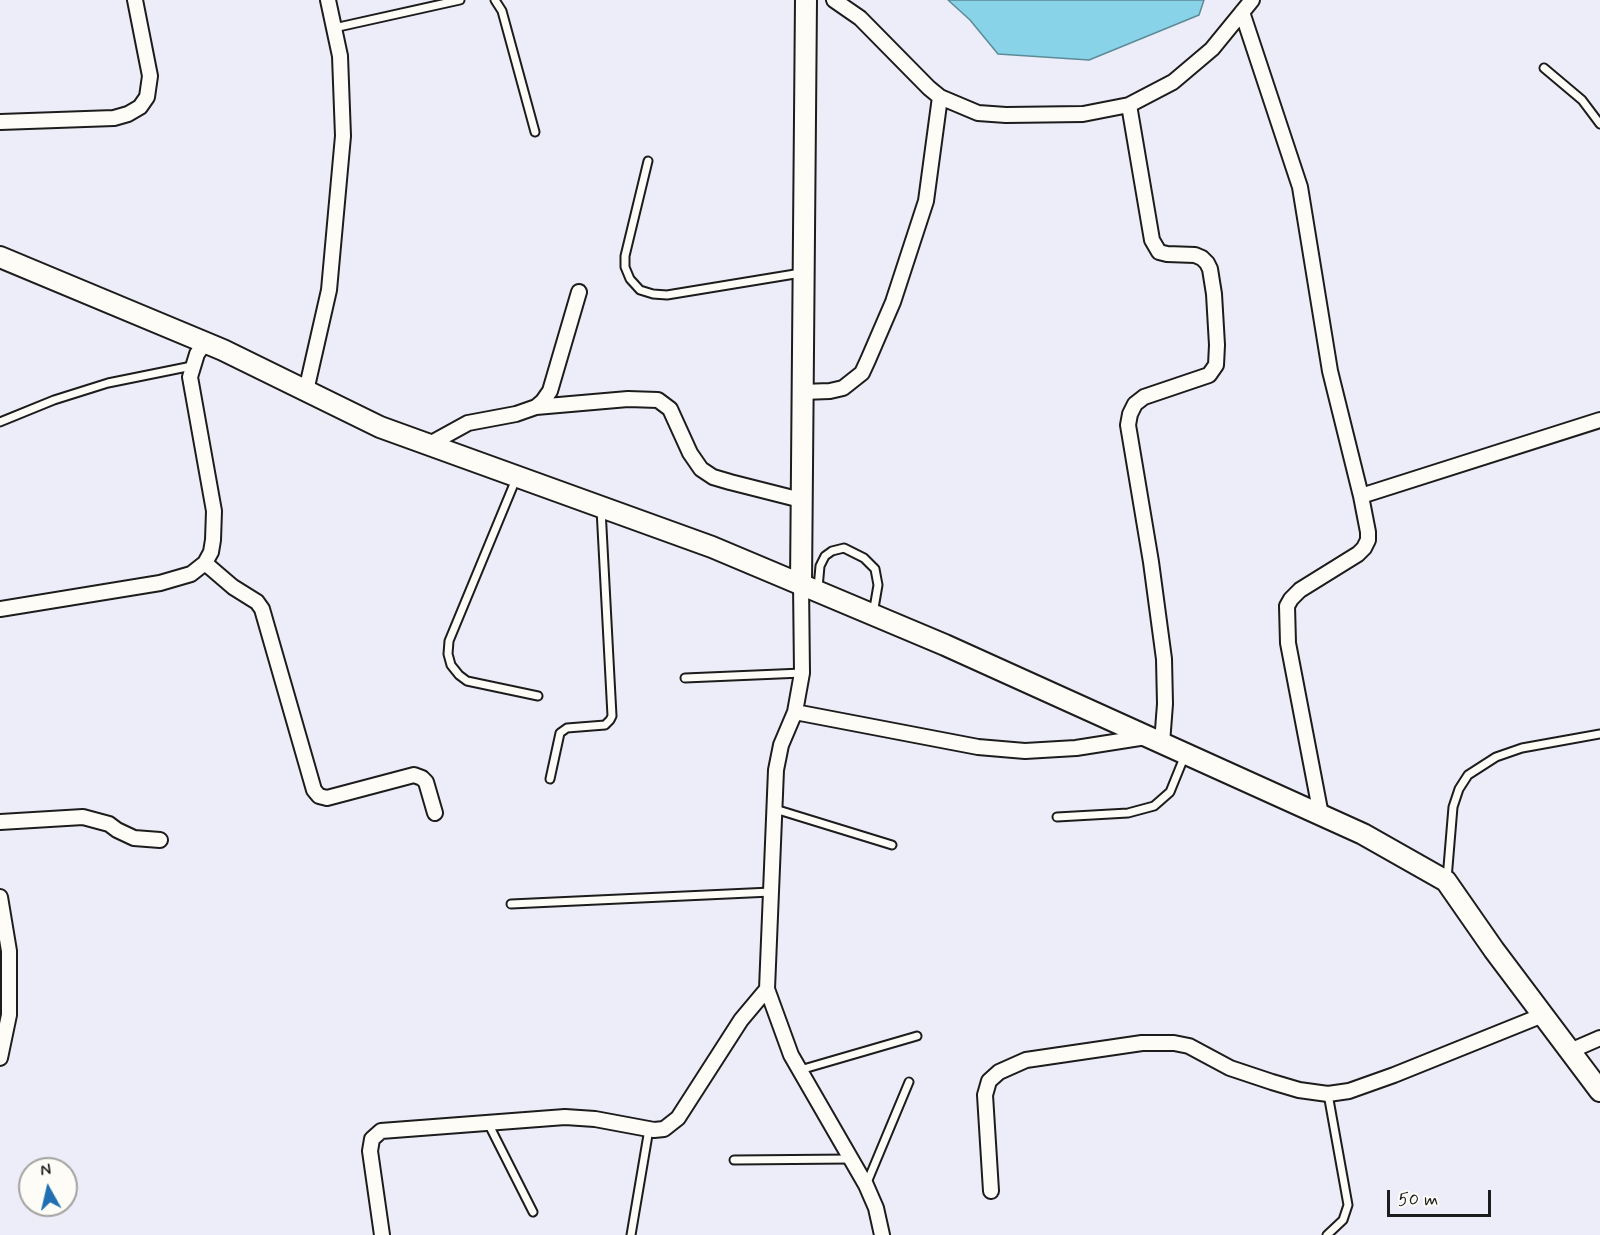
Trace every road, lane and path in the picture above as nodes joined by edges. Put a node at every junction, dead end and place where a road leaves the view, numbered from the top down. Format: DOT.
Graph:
graph roads {
  1 [pos="135,0"];
  2 [pos="328,0"];
  3 [pos="460,0"];
  4 [pos="495,0"];
  5 [pos="806,0"];
  6 [pos="834,0"];
  7 [pos="1252,0"];
  8 [pos="1242,12"];
  9 [pos="334,28"];
  10 [pos="1544,68"];
  11 [pos="940,97"];
  12 [pos="1129,105"];
  13 [pos="0,122"];
  14 [pos="1600,124"];
  15 [pos="535,132"];
  16 [pos="648,161"];
  17 [pos="0,257"];
  18 [pos="803,273"];
  19 [pos="579,292"];
  20 [pos="205,342"];
  21 [pos="192,366"];
  22 [pos="306,391"];
  23 [pos="802,392"];
  24 [pos="536,407"];
  25 [pos="1600,420"];
  26 [pos="0,422"];
  27 [pos="428,445"];
  28 [pos="517,477"];
  29 [pos="1361,496"];
  30 [pos="801,500"];
  31 [pos="601,507"];
  32 [pos="205,563"];
  33 [pos="809,587"];
  34 [pos="0,609"];
  35 [pos="873,615"];
  36 [pos="802,673"];
  37 [pos="685,678"];
  38 [pos="538,696"];
  39 [pos="795,712"];
  40 [pos="1600,734"];
  41 [pos="1155,740"];
  42 [pos="1186,754"];
  43 [pos="550,779"];
  44 [pos="775,809"];
  45 [pos="435,813"];
  46 [pos="1321,815"];
  47 [pos="1057,817"];
  48 [pos="0,822"];
  49 [pos="160,840"];
  50 [pos="892,845"];
  51 [pos="1446,881"];
  52 [pos="771,892"];
  53 [pos="0,897"];
  54 [pos="511,904"];
  55 [pos="3,928"];
  56 [pos="767,989"];
  57 [pos="1543,1015"];
  58 [pos="917,1036"];
  59 [pos="1600,1038"];
  60 [pos="1570,1051"];
  61 [pos="0,1058"];
  62 [pos="800,1070"];
  63 [pos="909,1082"];
  64 [pos="1600,1091"];
  65 [pos="1328,1094"];
  66 [pos="487,1122"];
  67 [pos="649,1129"];
  68 [pos="851,1159"];
  69 [pos="734,1160"];
  70 [pos="866,1185"];
  71 [pos="991,1191"];
  72 [pos="533,1212"];
  73 [pos="382,1235"];
  74 [pos="632,1235"];
  75 [pos="882,1235"];
  76 [pos="1327,1235"];
  1 -- 13 [label="street"];
  2 -- 9 [label="street"];
  3 -- 9 [label="lane"];
  4 -- 15 [label="lane"];
  5 -- 18 [label="street"];
  6 -- 11 [label="street"];
  7 -- 8 [label="street"];
  8 -- 12 [label="street"];
  8 -- 29 [label="street"];
  9 -- 22 [label="street"];
  10 -- 14 [label="lane"];
  11 -- 12 [label="street"];
  11 -- 23 [label="street"];
  12 -- 41 [label="street"];
  16 -- 18 [label="lane"];
  17 -- 20 [label="street"];
  18 -- 23 [label="street"];
  19 -- 24 [label="street"];
  20 -- 21 [label="street"];
  20 -- 22 [label="street"];
  21 -- 26 [label="lane"];
  21 -- 32 [label="street"];
  22 -- 27 [label="street"];
  23 -- 30 [label="street"];
  24 -- 27 [label="street"];
  24 -- 30 [label="street"];
  25 -- 29 [label="street"];
  27 -- 28 [label="street"];
  28 -- 31 [label="street"];
  28 -- 38 [label="lane"];
  29 -- 46 [label="street"];
  30 -- 33 [label="street"];
  31 -- 33 [label="street"];
  31 -- 43 [label="lane"];
  32 -- 34 [label="street"];
  32 -- 45 [label="street"];
  33 -- 35 [label="street"];
  33 -- 35 [label="lane"];
  33 -- 36 [label="street"];
  35 -- 41 [label="street"];
  36 -- 37 [label="lane"];
  36 -- 39 [label="street"];
  39 -- 41 [label="street"];
  39 -- 44 [label="street"];
  40 -- 51 [label="lane"];
  41 -- 42 [label="street"];
  42 -- 46 [label="street"];
  42 -- 47 [label="lane"];
  44 -- 50 [label="lane"];
  44 -- 52 [label="street"];
  46 -- 51 [label="street"];
  48 -- 49 [label="street"];
  51 -- 57 [label="street"];
  52 -- 54 [label="lane"];
  52 -- 56 [label="street"];
  53 -- 55 [label="street"];
  55 -- 61 [label="street"];
  56 -- 62 [label="street"];
  56 -- 67 [label="street"];
  57 -- 60 [label="street"];
  57 -- 65 [label="street"];
  58 -- 62 [label="lane"];
  59 -- 60 [label="street"];
  60 -- 64 [label="street"];
  62 -- 68 [label="street"];
  63 -- 70 [label="lane"];
  65 -- 71 [label="street"];
  65 -- 76 [label="lane"];
  66 -- 67 [label="street"];
  66 -- 72 [label="lane"];
  66 -- 73 [label="street"];
  67 -- 74 [label="lane"];
  68 -- 69 [label="lane"];
  68 -- 70 [label="street"];
  70 -- 75 [label="street"];
}
